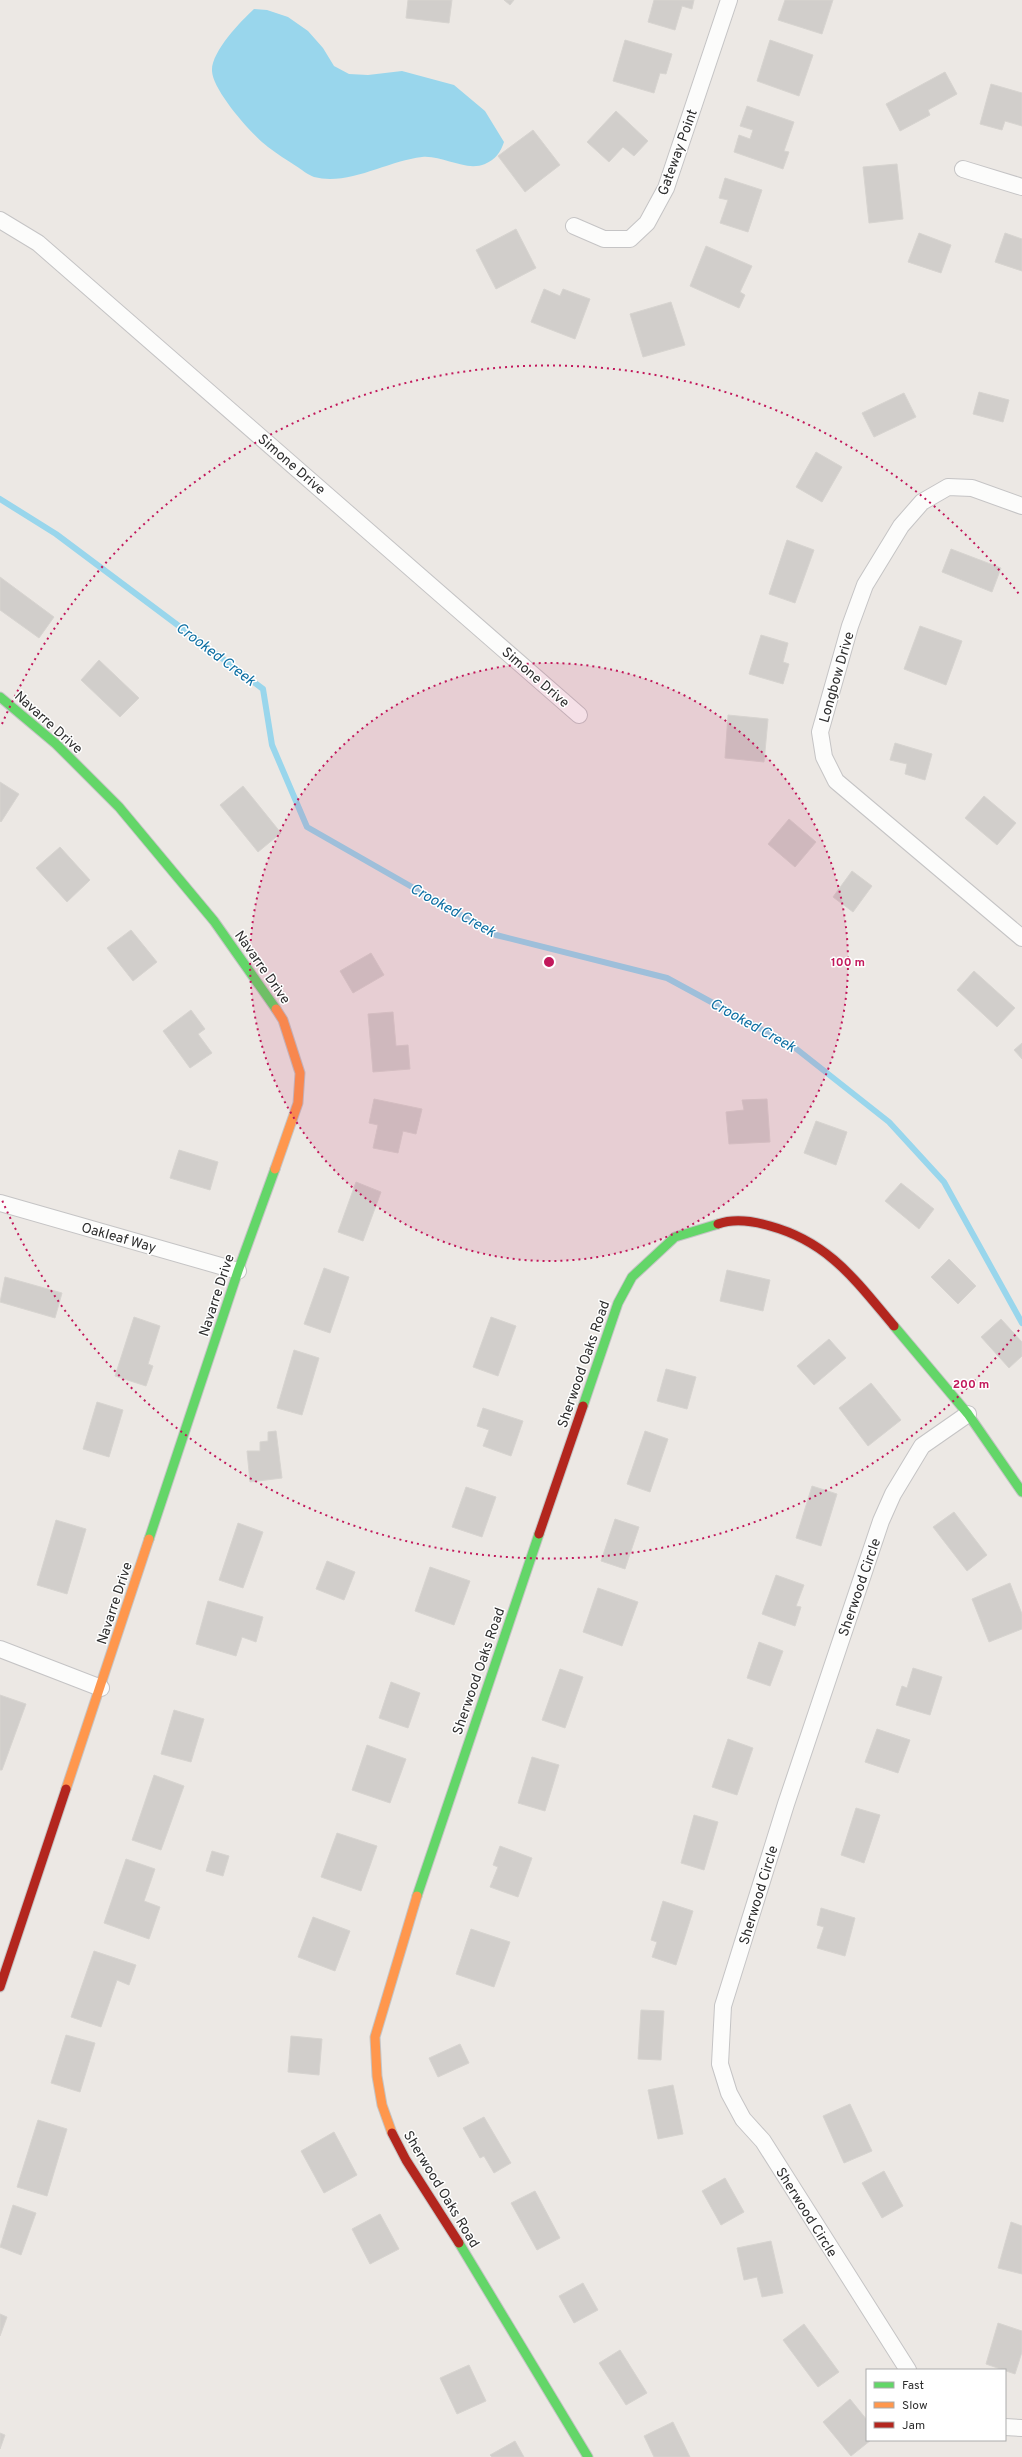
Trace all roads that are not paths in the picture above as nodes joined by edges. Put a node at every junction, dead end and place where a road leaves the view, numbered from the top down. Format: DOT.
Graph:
graph roads {
  1 [pos="729,0"];
  2 [pos="963,170"];
  3 [pos="1022,188"];
  4 [pos="0,220"];
  5 [pos="574,226"];
  6 [pos="1022,506"];
  7 [pos="0,697"];
  8 [pos="579,714"];
  9 [pos="1022,938"];
  10 [pos="0,1203"];
  11 [pos="238,1271"];
  12 [pos="968,1414"];
  13 [pos="1022,1492"];
  14 [pos="0,1649"];
  15 [pos="101,1688"];
  16 [pos="0,1987"];
  17 [pos="907,2369"];
  18 [pos="1006,2427"];
  19 [pos="1022,2428"];
  20 [pos="588,2457"];
  1 -- 5 [label="street, Gateway Point"];
  2 -- 3 [label="street"];
  4 -- 8 [label="street, Simone Drive"];
  6 -- 9 [label="street, Longbow Drive"];
  7 -- 11 [label="street, Navarre Drive"];
  10 -- 11 [label="street, Oakleaf Way"];
  11 -- 15 [label="street, Navarre Drive"];
  12 -- 13 [label="street, Sherwood Oaks Road"];
  12 -- 17 [label="street, Sherwood Circle"];
  12 -- 20 [label="street, Sherwood Oaks Road"];
  14 -- 15 [label="street"];
  15 -- 16 [label="street, Navarre Drive"];
  18 -- 19 [label="street"];
}
